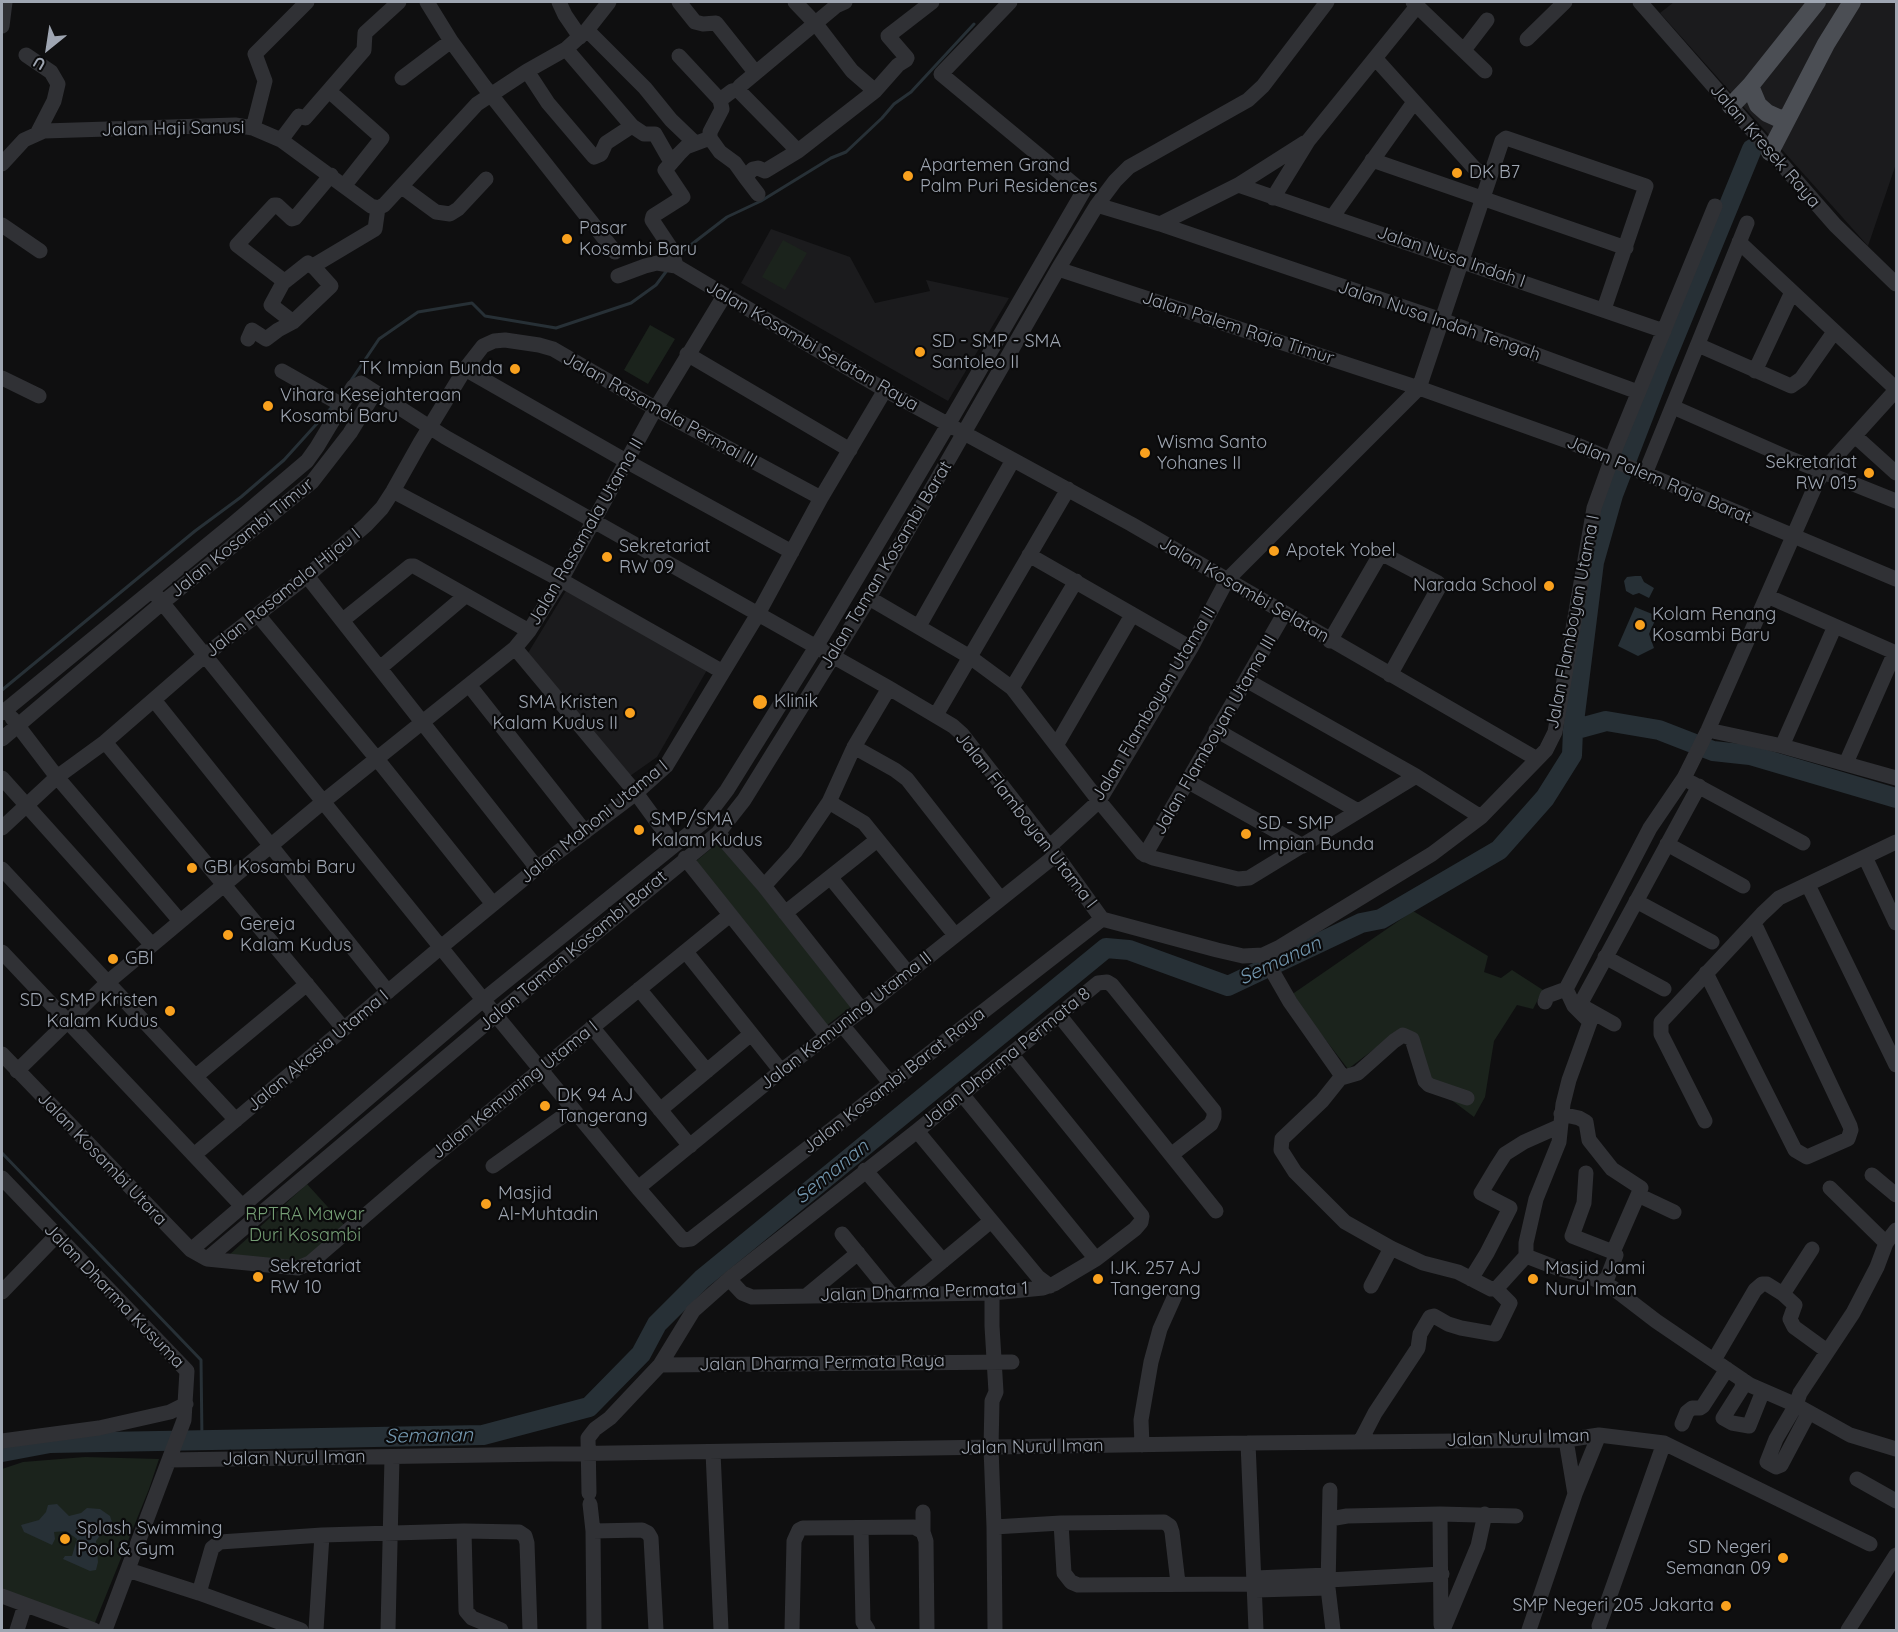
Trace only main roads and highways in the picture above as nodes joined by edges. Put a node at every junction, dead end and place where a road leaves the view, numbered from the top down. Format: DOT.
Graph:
graph roads {
  1 [pos="1817,2"];
  2 [pos="1852,2"];
  3 [pos="1800,24"];
  4 [pos="1826,44"];
  5 [pos="1750,86"];
  6 [pos="1731,106"];
  7 [pos="1787,119"];
  8 [pos="1770,152"];
  1 -- 3 [label="main road"];
  2 -- 4 [label="main road"];
  3 -- 4 [label="main road"];
  3 -- 5 [label="main road"];
  4 -- 7 [label="main road"];
  5 -- 6 [label="main road"];
  5 -- 7 [label="main road"];
  7 -- 8 [label="main road"];
}
